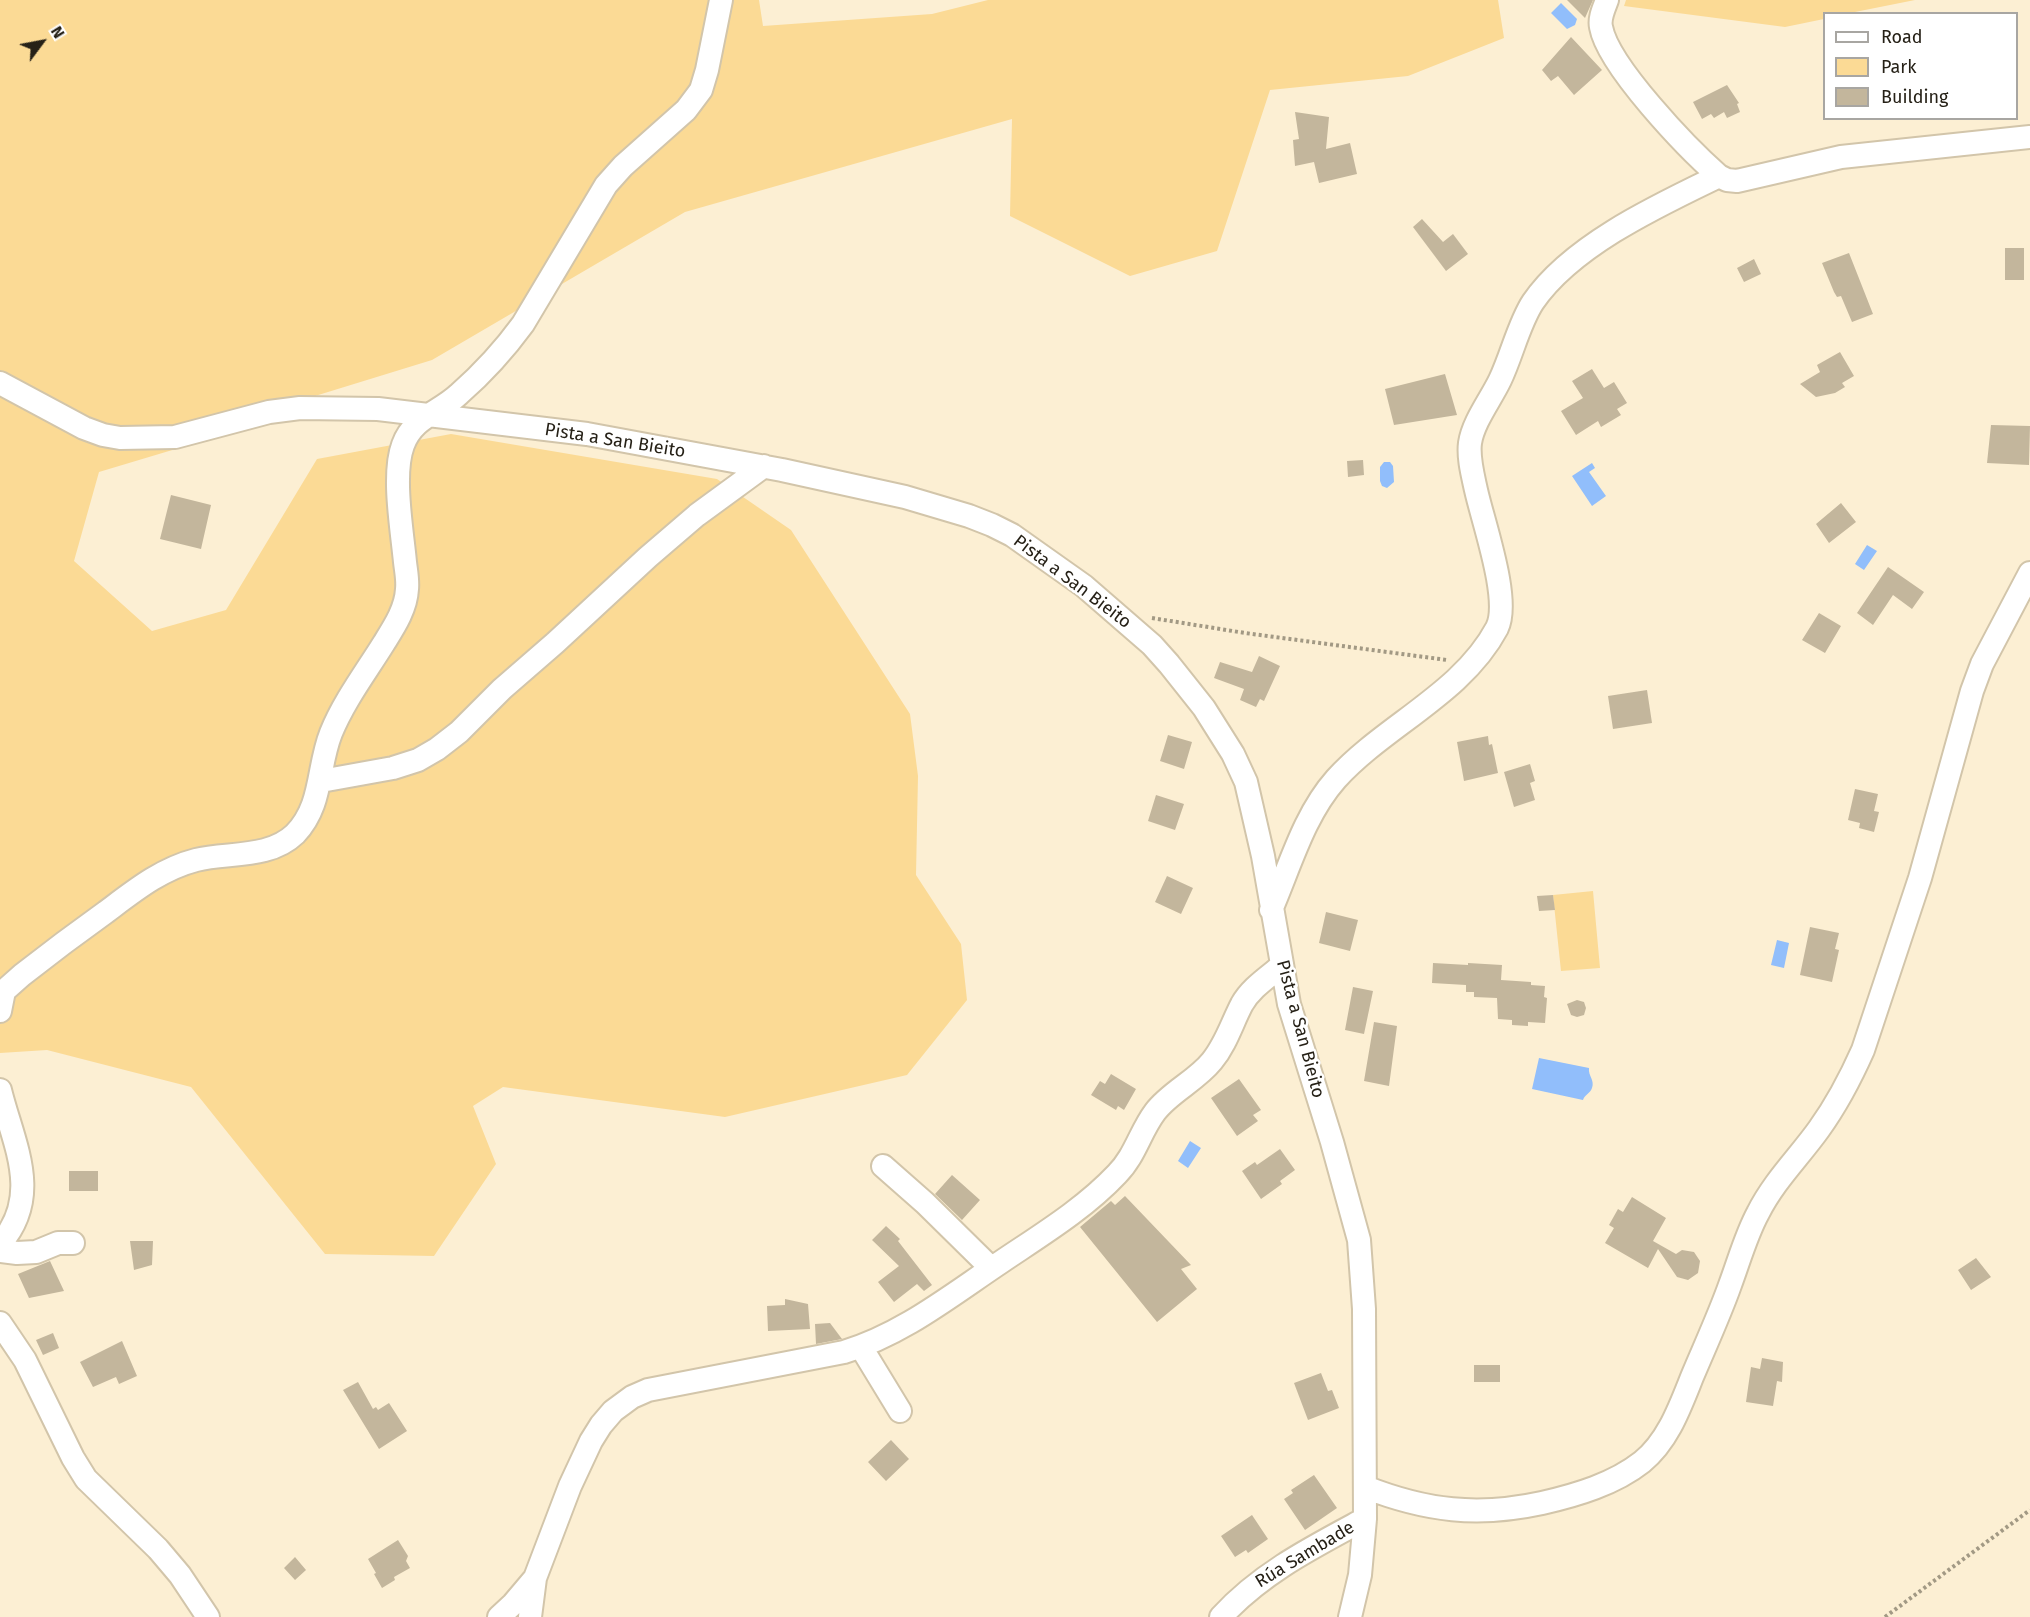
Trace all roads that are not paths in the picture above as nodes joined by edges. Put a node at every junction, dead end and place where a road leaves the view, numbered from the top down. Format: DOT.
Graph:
graph roads {
  1 [pos="721,0"];
  2 [pos="1607,0"];
  3 [pos="2030,136"];
  4 [pos="1719,176"];
  5 [pos="0,383"];
  6 [pos="429,415"];
  7 [pos="764,466"];
  8 [pos="2030,573"];
  9 [pos="321,781"];
  10 [pos="1272,910"];
  11 [pos="1281,966"];
  12 [pos="0,1011"];
  13 [pos="0,1090"];
  14 [pos="883,1166"];
  15 [pos="72,1243"];
  16 [pos="0,1244"];
  17 [pos="0,1251"];
  18 [pos="991,1268"];
  19 [pos="0,1323"];
  20 [pos="861,1347"];
  21 [pos="900,1411"];
  22 [pos="1365,1486"];
  23 [pos="1365,1519"];
  24 [pos="535,1578"];
  25 [pos="208,1617"];
  26 [pos="499,1617"];
  27 [pos="530,1617"];
  28 [pos="1221,1617"];
  29 [pos="1350,1617"];
  1 -- 6 [label="street"];
  2 -- 4 [label="street"];
  3 -- 4 [label="street"];
  4 -- 10 [label="street"];
  5 -- 6 [label="street, Pista a San Bieito"];
  6 -- 7 [label="street, Pista a San Bieito"];
  6 -- 9 [label="street"];
  7 -- 9 [label="street"];
  7 -- 10 [label="street, Pista a San Bieito"];
  8 -- 22 [label="street"];
  9 -- 12 [label="street"];
  10 -- 11 [label="street, Pista a San Bieito"];
  11 -- 18 [label="street"];
  11 -- 22 [label="street, Pista a San Bieito"];
  13 -- 16 [label="street"];
  14 -- 18 [label="street"];
  15 -- 17 [label="street"];
  18 -- 20 [label="street"];
  19 -- 25 [label="street"];
  20 -- 21 [label="street"];
  20 -- 24 [label="street"];
  22 -- 23 [label="street, Pista a San Bieito"];
  23 -- 28 [label="street, Rúa Sambade"];
  23 -- 29 [label="street, Pista a San Bieito"];
  24 -- 26 [label="street"];
  24 -- 27 [label="street"];
}
